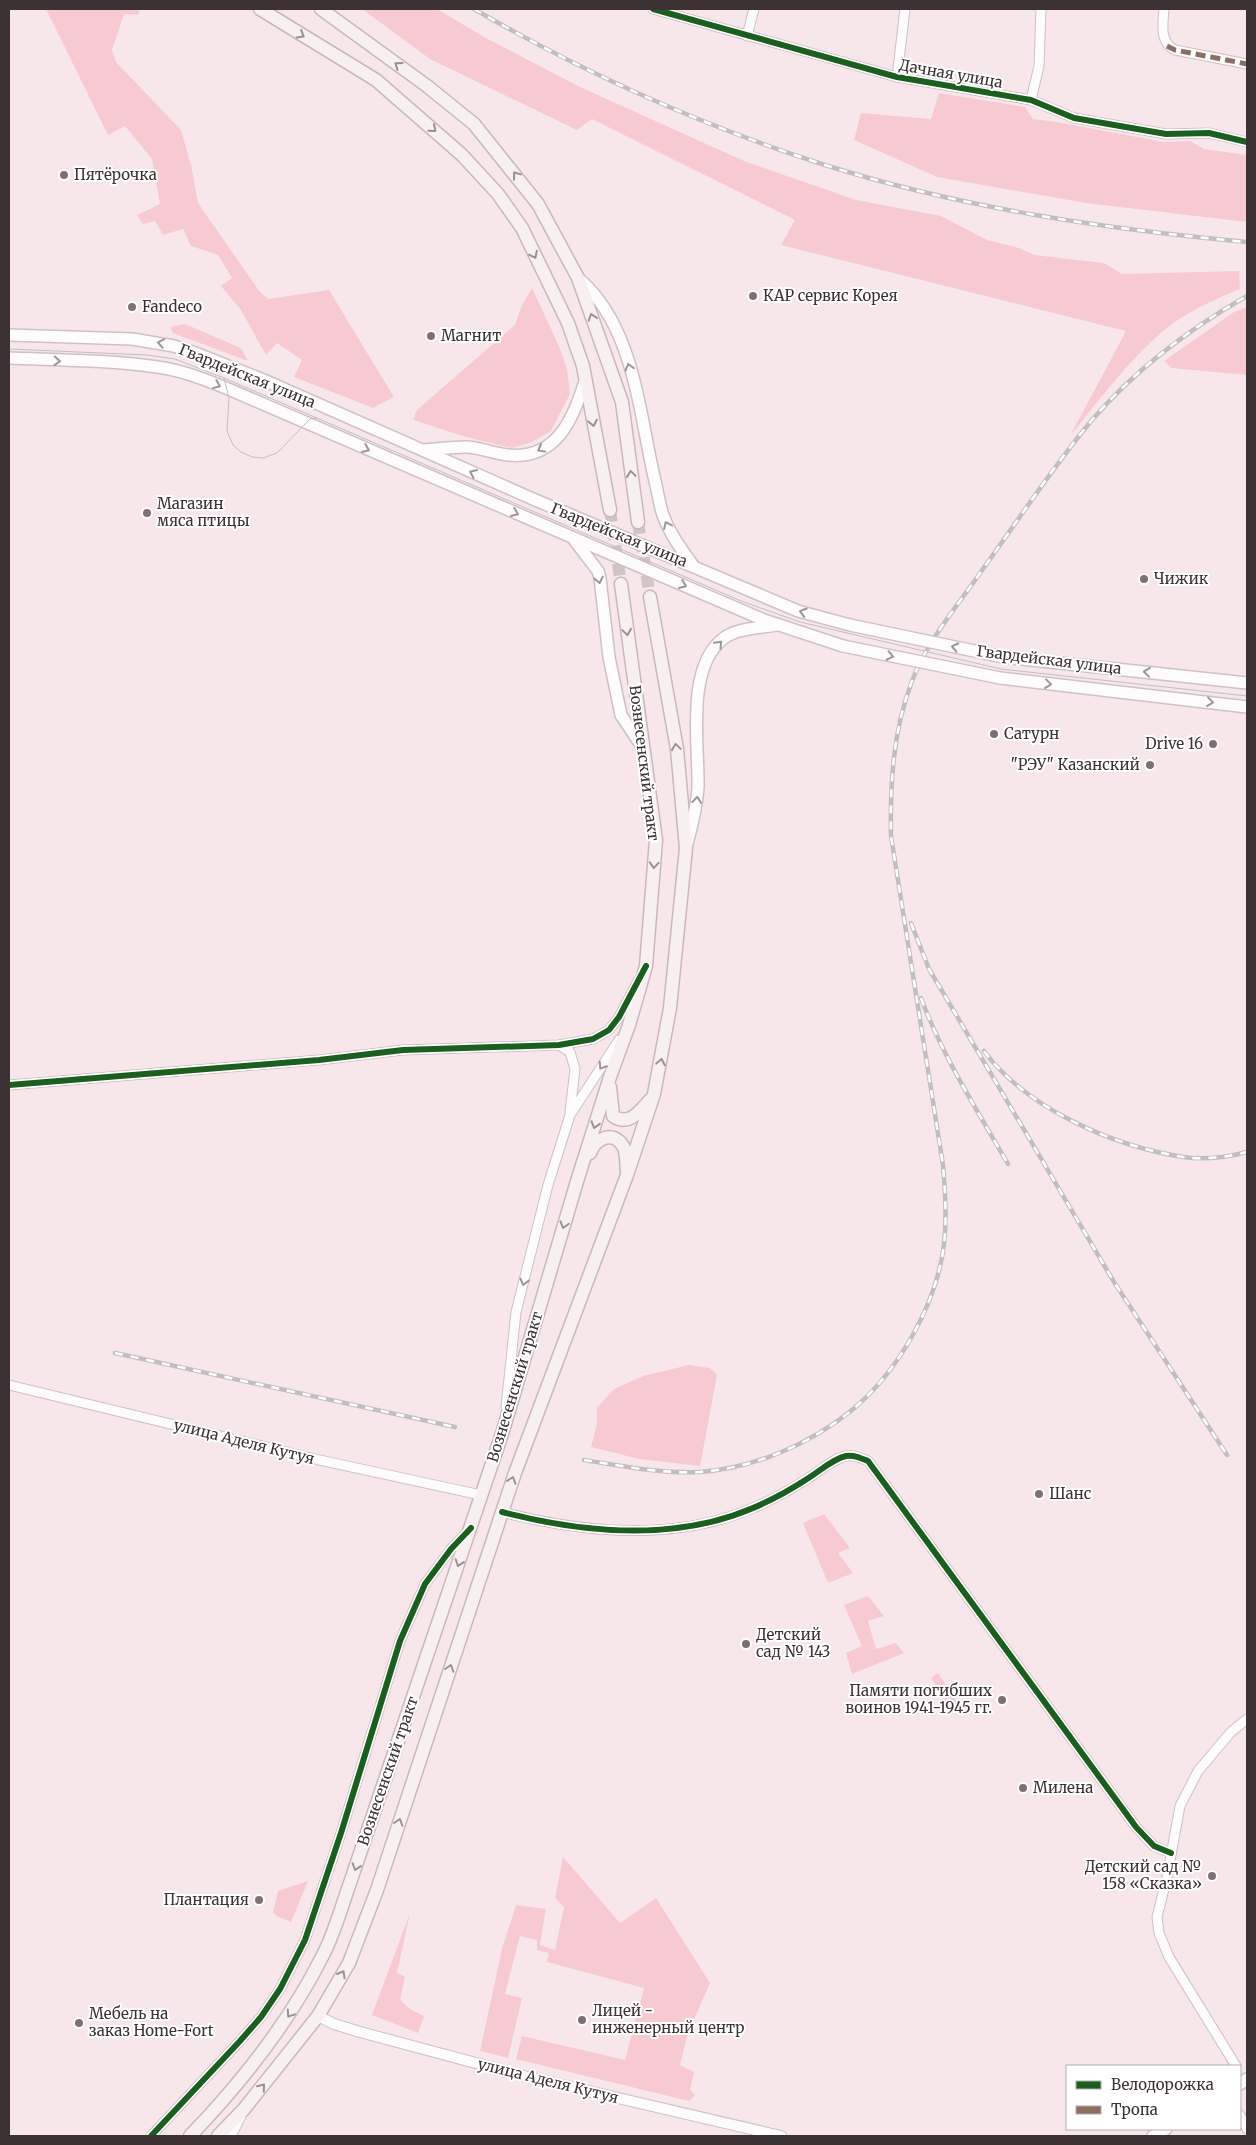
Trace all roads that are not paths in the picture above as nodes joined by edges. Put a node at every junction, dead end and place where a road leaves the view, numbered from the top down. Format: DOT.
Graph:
graph roads {
  1 [pos="260,9"];
  2 [pos="321,9"];
  3 [pos="653,9"];
  4 [pos="754,9"];
  5 [pos="905,9"];
  6 [pos="1041,9"];
  7 [pos="1164,9"];
  8 [pos="747,36"];
  9 [pos="1247,64"];
  10 [pos="897,77"];
  11 [pos="1031,100"];
  12 [pos="1247,142"];
  13 [pos="578,278"];
  14 [pos="9,335"];
  15 [pos="9,358"];
  16 [pos="586,381"];
  17 [pos="422,450"];
  18 [pos="610,510"];
  19 [pos="638,522"];
  20 [pos="574,539"];
  21 [pos="693,566"];
  22 [pos="620,584"];
  23 [pos="650,597"];
  24 [pos="778,625"];
  25 [pos="1247,683"];
  26 [pos="1247,707"];
  27 [pos="644,748"];
  28 [pos="686,848"];
  29 [pos="646,966"];
  30 [pos="629,1025"];
  31 [pos="559,1046"];
  32 [pos="610,1078"];
  33 [pos="9,1086"];
  34 [pos="654,1094"];
  35 [pos="570,1116"];
  36 [pos="627,1175"];
  37 [pos="578,1178"];
  38 [pos="9,1386"];
  39 [pos="502,1434"];
  40 [pos="480,1495"];
  41 [pos="502,1512"];
  42 [pos="471,1528"];
  43 [pos="1247,1719"];
  44 [pos="1171,1853"];
  45 [pos="318,2016"];
  46 [pos="1235,2065"];
  47 [pos="244,2109"];
  48 [pos="1241,2117"];
  49 [pos="1247,2129"];
  50 [pos="1164,2130"];
  51 [pos="151,2136"];
  52 [pos="190,2136"];
  53 [pos="218,2136"];
  54 [pos="231,2136"];
  55 [pos="781,2136"];
  56 [pos="1153,2136"];
  1 -- 16 [label="main road, one-way"];
  13 -- 2 [label="main road, one-way"];
  3 -- 8 [label="street, Дачная улица"];
  4 -- 8 [label="street"];
  5 -- 10 [label="street"];
  6 -- 11 [label="street"];
  7 -- 9 [label="street"];
  8 -- 10 [label="street, Дачная улица"];
  10 -- 11 [label="street, Дачная улица"];
  11 -- 12 [label="street, Дачная улица"];
  19 -- 13 [label="main road, one-way"];
  21 -- 13 [label="main road, one-way"];
  17 -- 14 [label="main road, Гвардейская улица, one-way"];
  15 -- 20 [label="main road, Гвардейская улица, one-way"];
  16 -- 17 [label="main road, one-way"];
  16 -- 18 [label="main road, one-way"];
  21 -- 17 [label="main road, Гвардейская улица, one-way"];
  20 -- 24 [label="main road, Гвардейская улица, one-way"];
  20 -- 27 [label="main road, one-way"];
  25 -- 21 [label="main road, Гвардейская улица, one-way, bridge"];
  22 -- 27 [label="main road, Вознесенский тракт, one-way"];
  28 -- 23 [label="main road, Вознесенский тракт, one-way"];
  24 -- 26 [label="main road, Гвардейская улица, one-way, bridge"];
  28 -- 24 [label="main road, one-way"];
  27 -- 29 [label="main road, Вознесенский тракт, one-way"];
  34 -- 28 [label="main road, Вознесенский тракт, one-way"];
  29 -- 30 [label="main road, Вознесенский тракт"];
  29 -- 31 [label="street"];
  30 -- 32 [label="main road, Вознесенский тракт"];
  30 -- 35 [label="street, one-way"];
  31 -- 33 [label="street"];
  31 -- 35 [label="street"];
  32 -- 34 [label="main road"];
  32 -- 37 [label="main road, Вознесенский тракт, one-way"];
  34 -- 36 [label="main road, Вознесенский тракт"];
  35 -- 39 [label="street, one-way"];
  36 -- 37 [label="main road"];
  41 -- 36 [label="main road, Вознесенский тракт, one-way"];
  37 -- 39 [label="main road, Вознесенский тракт, one-way"];
  38 -- 40 [label="street, улица Аделя Кутуя"];
  39 -- 40 [label="main road, Вознесенский тракт"];
  40 -- 42 [label="main road, Вознесенский тракт"];
  41 -- 44 [label="street"];
  45 -- 41 [label="main road, Вознесенский тракт, one-way"];
  42 -- 51 [label="street"];
  42 -- 52 [label="main road, Вознесенский тракт, one-way"];
  43 -- 44 [label="street"];
  44 -- 46 [label="street"];
  47 -- 45 [label="main road, Вознесенский тракт, one-way"];
  45 -- 55 [label="street, улица Аделя Кутуя"];
  47 -- 53 [label="main road, Вознесенский тракт"];
  47 -- 54 [label="street"];
  48 -- 49 [label="street"];
  50 -- 56 [label="main road"];
}
